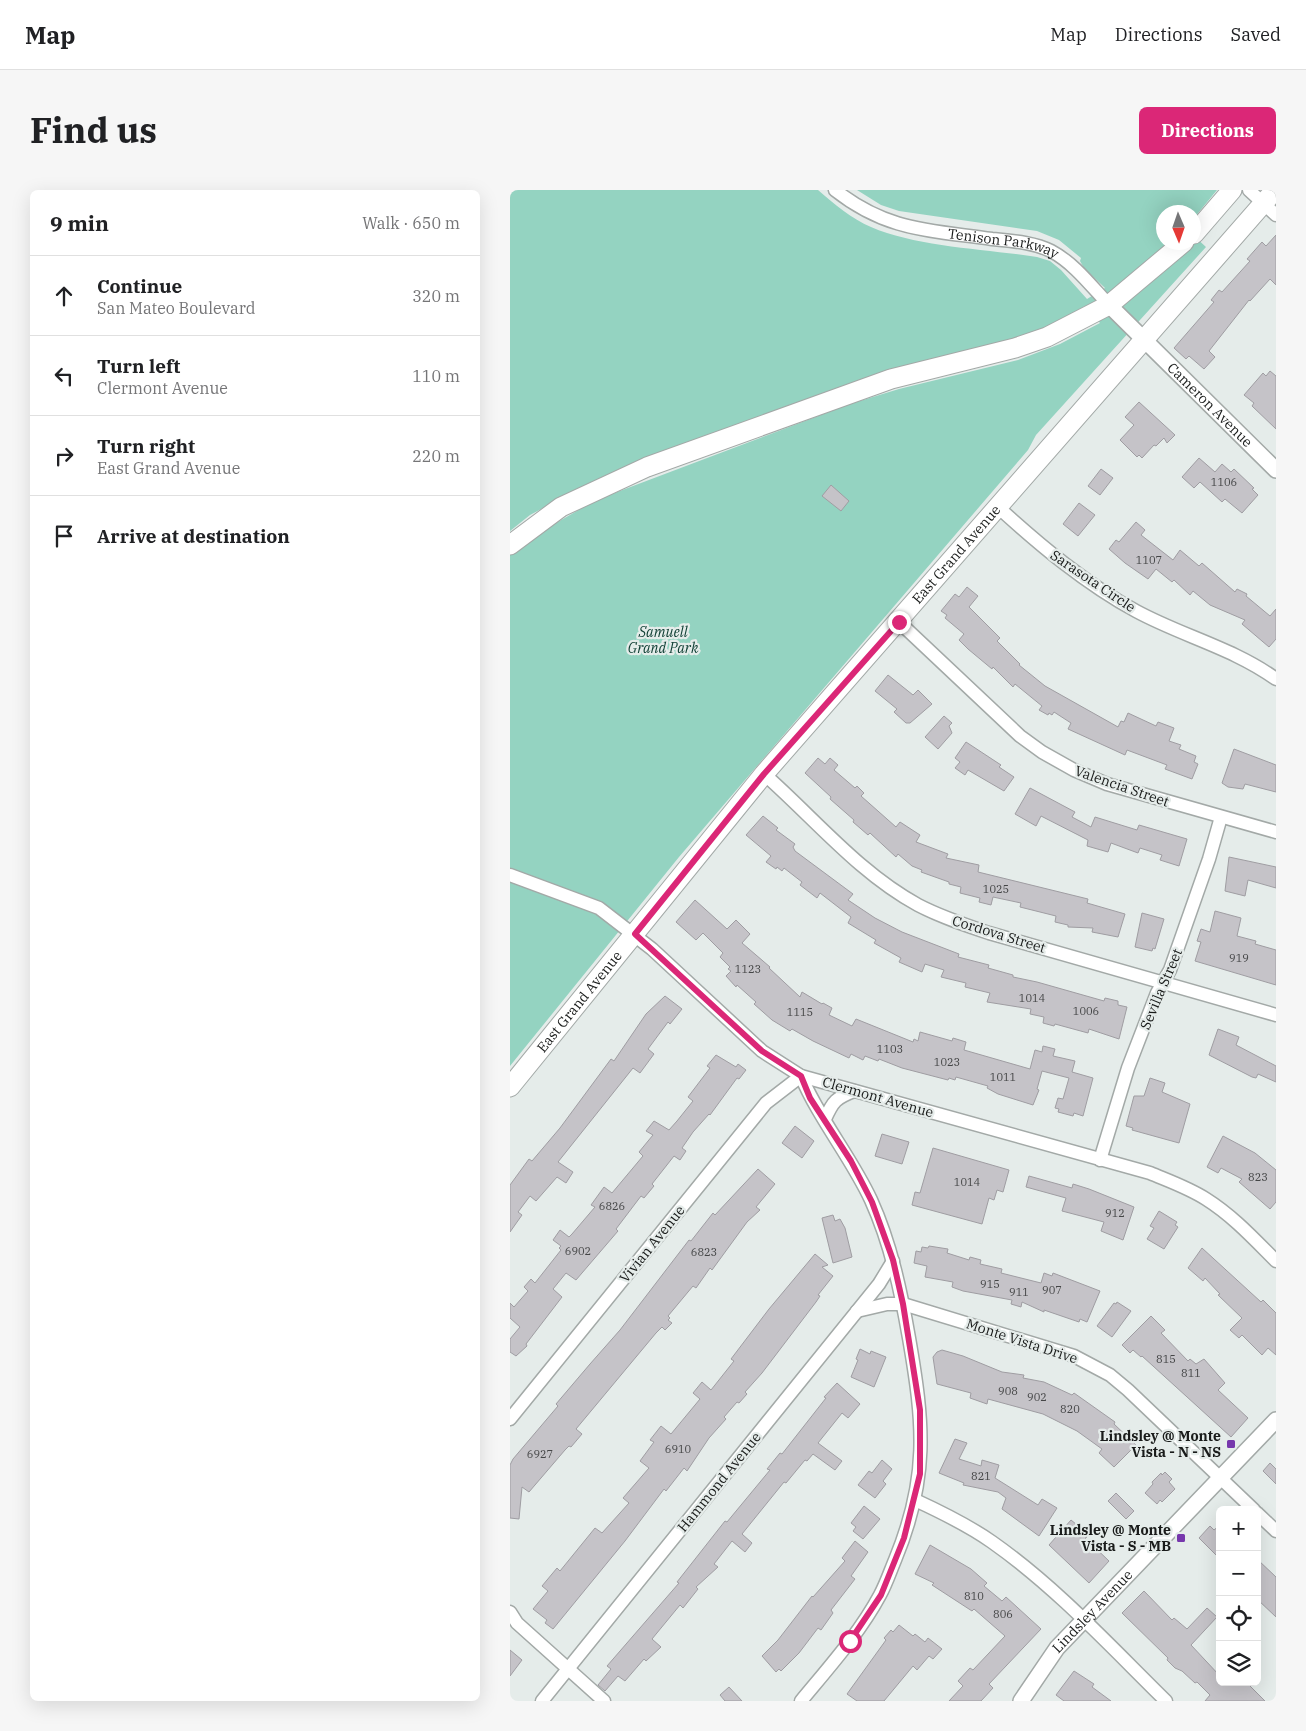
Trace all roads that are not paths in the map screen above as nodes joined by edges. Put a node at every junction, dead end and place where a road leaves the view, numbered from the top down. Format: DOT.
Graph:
graph roads {
  1 [pos="835,190"];
  2 [pos="1232,190"];
  3 [pos="1249,190"];
  4 [pos="1272,203"];
  5 [pos="1201,226"];
  6 [pos="1174,250"];
  7 [pos="1109,305"];
  8 [pos="1145,341"];
  9 [pos="1276,470"];
  10 [pos="999,508"];
  11 [pos="510,544"];
  12 [pos="899,622"];
  13 [pos="1276,679"];
  14 [pos="764,774"];
  15 [pos="1221,817"];
  16 [pos="1276,832"];
  17 [pos="510,875"];
  18 [pos="635,934"];
  19 [pos="1163,982"];
  20 [pos="1276,1015"];
  21 [pos="801,1076"];
  22 [pos="510,1087"];
  23 [pos="854,1091"];
  24 [pos="825,1119"];
  25 [pos="1100,1160"];
  26 [pos="893,1260"];
  27 [pos="1276,1261"];
  28 [pos="903,1304"];
  29 [pos="857,1311"];
  30 [pos="510,1419"];
  31 [pos="1276,1420"];
  32 [pos="1220,1478"];
  33 [pos="915,1500"];
  34 [pos="1250,1506"];
  35 [pos="1261,1517"];
  36 [pos="1276,1531"];
  37 [pos="510,1612"];
  38 [pos="1083,1620"];
  39 [pos="568,1668"];
  40 [pos="542,1701"];
  41 [pos="604,1701"];
  42 [pos="801,1701"];
  43 [pos="1021,1701"];
  44 [pos="1166,1701"];
  1 -- 7 [label="street, Tenison Parkway"];
  2 -- 5 [label="main road"];
  3 -- 4 [label="street"];
  4 -- 8 [label="main road, East Grand Avenue"];
  6 -- 7 [label="main road"];
  7 -- 8 [label="street, Tenison Parkway"];
  7 -- 11 [label="main road"];
  8 -- 9 [label="street, Cameron Avenue"];
  8 -- 10 [label="main road, East Grand Avenue"];
  10 -- 12 [label="main road, East Grand Avenue"];
  10 -- 13 [label="street, Sarasota Circle"];
  12 -- 14 [label="main road, East Grand Avenue"];
  12 -- 15 [label="street, Valencia Street"];
  14 -- 18 [label="main road, East Grand Avenue"];
  14 -- 19 [label="street, Cordova Street"];
  15 -- 16 [label="street, Valencia Street"];
  15 -- 19 [label="street, Sevilla Street"];
  17 -- 18 [label="street, Clermont Avenue"];
  18 -- 21 [label="street, Clermont Avenue"];
  18 -- 22 [label="main road, East Grand Avenue"];
  19 -- 20 [label="street, Cordova Street"];
  19 -- 25 [label="street, Sevilla Street"];
  21 -- 23 [label="street, Clermont Avenue"];
  21 -- 24 [label="street"];
  21 -- 30 [label="street, Vivian Avenue"];
  23 -- 24 [label="street"];
  23 -- 25 [label="street, Clermont Avenue"];
  24 -- 26 [label="street"];
  25 -- 27 [label="street, Clermont Avenue"];
  26 -- 28 [label="street"];
  26 -- 29 [label="street, Hammond Avenue"];
  28 -- 29 [label="street, Monte Vista Drive"];
  28 -- 32 [label="street, Monte Vista Drive"];
  28 -- 33 [label="street"];
  29 -- 39 [label="street, Hammond Avenue"];
  31 -- 32 [label="street, Lindsley Avenue"];
  32 -- 34 [label="street, Monte Vista Drive"];
  32 -- 38 [label="street, Lindsley Avenue"];
  33 -- 38 [label="street"];
  33 -- 42 [label="street"];
  35 -- 36 [label="street"];
  37 -- 39 [label="street"];
  38 -- 43 [label="street, Lindsley Avenue"];
  38 -- 44 [label="street"];
  39 -- 40 [label="street, Hammond Avenue"];
  39 -- 41 [label="street"];
}
